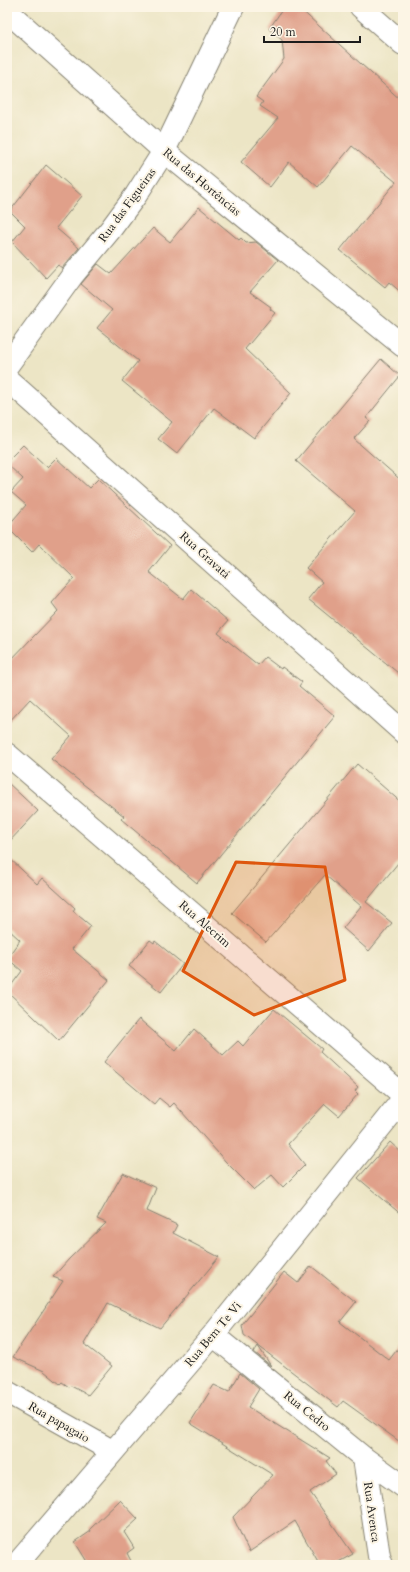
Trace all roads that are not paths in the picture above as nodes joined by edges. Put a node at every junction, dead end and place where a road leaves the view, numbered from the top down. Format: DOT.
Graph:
graph roads {
  1 [pos="233,7"];
  2 [pos="361,7"];
  3 [pos="7,11"];
  4 [pos="403,44"];
  5 [pos="164,151"];
  6 [pos="403,346"];
  7 [pos="7,366"];
  8 [pos="7,379"];
  9 [pos="403,732"];
  10 [pos="7,754"];
  11 [pos="403,1095"];
  12 [pos="403,1099"];
  13 [pos="213,1335"];
  14 [pos="7,1392"];
  15 [pos="112,1451"];
  16 [pos="364,1458"];
  17 [pos="403,1486"];
  18 [pos="24,1562"];
  19 [pos="382,1565"];
  1 -- 5 [label="street, Rua das Figueiras"];
  2 -- 4 [label="street"];
  3 -- 5 [label="street, Rua das Hortências"];
  5 -- 6 [label="street, Rua das Hortências"];
  5 -- 7 [label="street, Rua das Figueiras"];
  8 -- 9 [label="street, Rua Gravatá"];
  10 -- 11 [label="street, Rua Alecrim"];
  12 -- 13 [label="street, Rua Bem Te Vi"];
  13 -- 15 [label="street, Rua Bem Te Vi"];
  13 -- 16 [label="street, Rua Cedro"];
  14 -- 15 [label="street, Rua papagaio"];
  15 -- 18 [label="street, Rua Bem Te Vi"];
  16 -- 17 [label="street, Rua Cedro"];
  16 -- 19 [label="street, Rua Avenca"];
}
